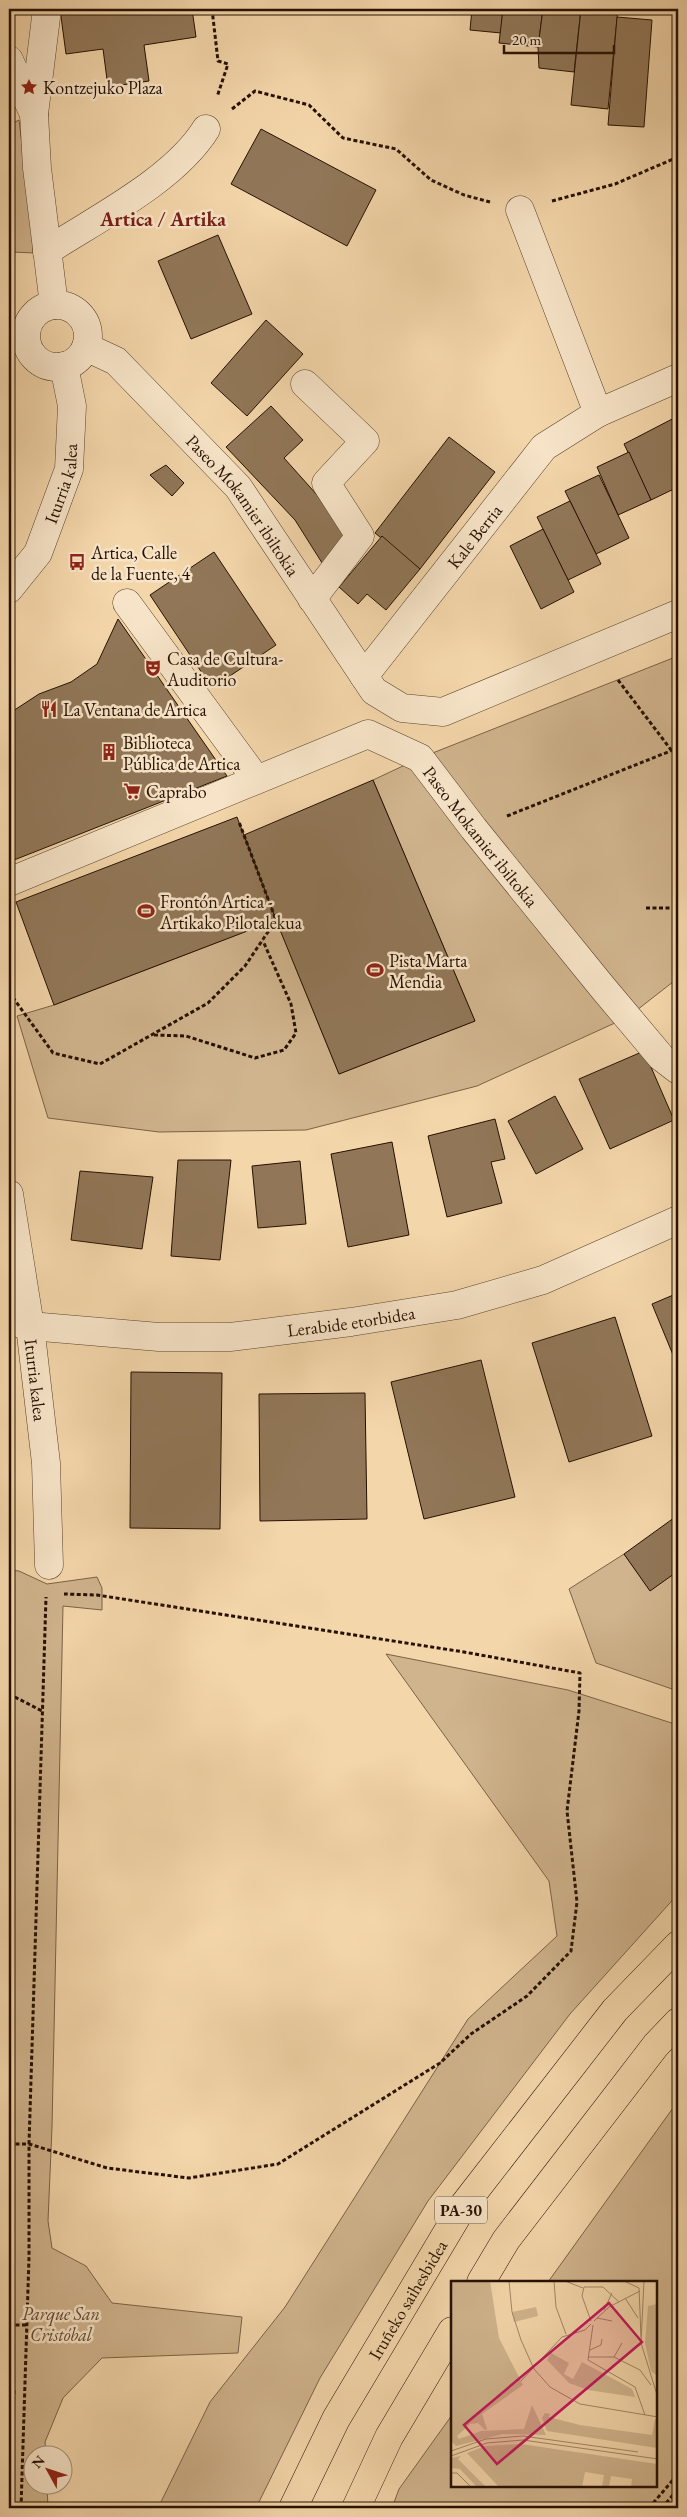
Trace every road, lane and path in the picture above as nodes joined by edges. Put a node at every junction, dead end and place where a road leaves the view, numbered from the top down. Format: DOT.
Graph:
graph roads {
  1 [pos="47,9"];
  2 [pos="212,9"];
  3 [pos="9,60"];
  4 [pos="34,114"];
  5 [pos="206,129"];
  6 [pos="678,157"];
  7 [pos="520,210"];
  8 [pos="47,251"];
  9 [pos="54,305"];
  10 [pos="17,335"];
  11 [pos="86,348"];
  12 [pos="64,366"];
  13 [pos="678,378"];
  14 [pos="305,384"];
  15 [pos="598,413"];
  16 [pos="9,589"];
  17 [pos="312,598"];
  18 [pos="127,603"];
  19 [pos="678,614"];
  20 [pos="364,676"];
  21 [pos="618,680"];
  22 [pos="678,748"];
  23 [pos="672,750"];
  24 [pos="678,759"];
  25 [pos="256,779"];
  26 [pos="224,792"];
  27 [pos="474,829"];
  28 [pos="9,882"];
  29 [pos="646,908"];
  30 [pos="678,908"];
  31 [pos="263,940"];
  32 [pos="9,992"];
  33 [pos="153,1035"];
  34 [pos="678,1070"];
  35 [pos="9,1194"];
  36 [pos="678,1220"];
  37 [pos="20,1324"];
  38 [pos="49,1565"];
  39 [pos="46,1593"];
  40 [pos="9,1694"];
  41 [pos="42,1711"];
  42 [pos="678,1945"];
  43 [pos="678,2022"];
  44 [pos="9,2144"];
  45 [pos="29,2144"];
  46 [pos="482,2281"];
  47 [pos="9,2325"];
  48 [pos="28,2326"];
  49 [pos="451,2333"];
  50 [pos="9,2365"];
  51 [pos="678,2474"];
  52 [pos="678,2489"];
  53 [pos="9,2508"];
  54 [pos="21,2508"];
  55 [pos="293,2508"];
  56 [pos="356,2508"];
  57 [pos="649,2508"];
  58 [pos="662,2508"];
  1 -- 4 [label="street"];
  2 -- 5 [label="path"];
  3 -- 4 [label="street"];
  4 -- 8 [label="street"];
  5 -- 7 [label="path"];
  5 -- 8 [label="street"];
  6 -- 7 [label="path"];
  7 -- 15 [label="street"];
  8 -- 9 [label="street"];
  9 -- 10 [label="street"];
  9 -- 11 [label="street"];
  10 -- 12 [label="street"];
  11 -- 12 [label="street"];
  11 -- 17 [label="street, Paseo Mokamier ibiltokia"];
  12 -- 16 [label="street, Iturria kalea"];
  13 -- 15 [label="street, Kale Berria"];
  14 -- 17 [label="street"];
  15 -- 20 [label="street, Kale Berria"];
  17 -- 20 [label="street, Paseo Mokamier ibiltokia"];
  18 -- 25 [label="street"];
  19 -- 20 [label="street, Paseo Mokamier ibiltokia"];
  21 -- 23 [label="path"];
  22 -- 23 [label="path"];
  23 -- 24 [label="path"];
  23 -- 27 [label="path"];
  25 -- 26 [label="street, Paseo Mokamier ibiltokia"];
  25 -- 27 [label="street, Paseo Mokamier ibiltokia"];
  26 -- 28 [label="street, Paseo Mokamier ibiltokia"];
  26 -- 31 [label="path"];
  27 -- 34 [label="street, Paseo Mokamier ibiltokia"];
  29 -- 30 [label="path"];
  31 -- 33 [label="path"];
  31 -- 33 [label="path"];
  32 -- 33 [label="path"];
  35 -- 37 [label="street, Iturria kalea"];
  36 -- 37 [label="street, Lerabide etorbidea"];
  37 -- 38 [label="street, Iturria kalea"];
  38 -- 39 [label="path"];
  39 -- 41 [label="path"];
  39 -- 45 [label="path"];
  40 -- 41 [label="path"];
  41 -- 45 [label="path"];
  42 -- 55 [label="highway, Iruñeko saihesbidea / PA-30"];
  43 -- 46 [label="highway, PA-30"];
  44 -- 45 [label="path"];
  45 -- 48 [label="path"];
  47 -- 48 [label="path"];
  48 -- 54 [label="path"];
  49 -- 56 [label="highway"];
  50 -- 53 [label="path"];
  51 -- 57 [label="path"];
  52 -- 58 [label="path"];
}
